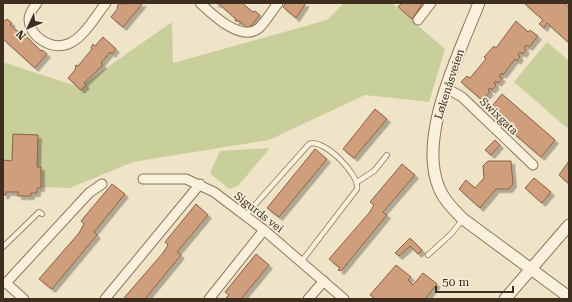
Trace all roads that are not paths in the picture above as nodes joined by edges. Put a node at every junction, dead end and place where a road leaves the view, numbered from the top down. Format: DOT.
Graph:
graph roads {
  1 [pos="38,3"];
  2 [pos="106,3"];
  3 [pos="200,3"];
  4 [pos="278,3"];
  5 [pos="432,3"];
  6 [pos="479,3"];
  7 [pos="418,20"];
  8 [pos="446,88"];
  9 [pos="387,155"];
  10 [pos="533,165"];
  11 [pos="143,178"];
  12 [pos="357,182"];
  13 [pos="102,184"];
  14 [pos="200,184"];
  15 [pos="42,214"];
  16 [pos="246,215"];
  17 [pos="463,220"];
  18 [pos="569,225"];
  19 [pos="264,230"];
  20 [pos="3,247"];
  21 [pos="428,255"];
  22 [pos="301,262"];
  23 [pos="531,269"];
  24 [pos="324,281"];
  25 [pos="569,297"];
  26 [pos="24,299"];
  27 [pos="105,299"];
  28 [pos="210,299"];
  29 [pos="308,299"];
  30 [pos="344,299"];
  31 [pos="505,299"];
  1 -- 2 [label="street"];
  3 -- 4 [label="street"];
  5 -- 7 [label="street"];
  6 -- 8 [label="street, Løkenåsveien"];
  8 -- 10 [label="street, Swixgata"];
  8 -- 17 [label="street, Løkenåsveien"];
  9 -- 12 [label="lane"];
  11 -- 14 [label="street, Sigurds vei"];
  12 -- 16 [label="lane"];
  12 -- 22 [label="lane"];
  13 -- 26 [label="street"];
  14 -- 16 [label="street, Sigurds vei"];
  14 -- 27 [label="street"];
  15 -- 20 [label="lane"];
  16 -- 19 [label="street, Sigurds vei"];
  17 -- 21 [label="lane"];
  17 -- 23 [label="street, Løkenåsveien"];
  18 -- 23 [label="street"];
  19 -- 22 [label="street, Sigurds vei"];
  19 -- 28 [label="street"];
  22 -- 24 [label="street, Sigurds vei"];
  23 -- 25 [label="street, Løkenåsveien"];
  23 -- 31 [label="street"];
  24 -- 29 [label="street"];
  24 -- 30 [label="street, Sigurds vei"];
}
